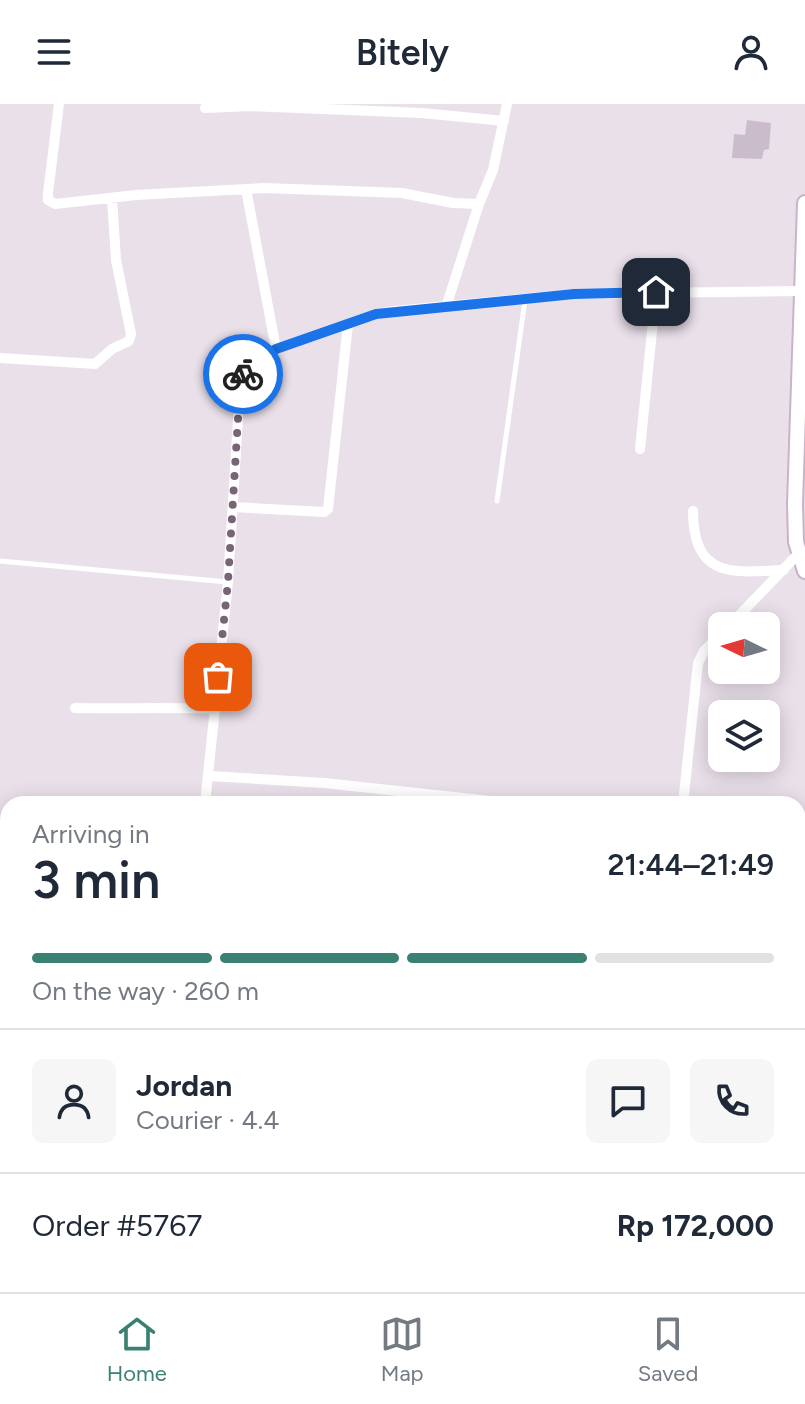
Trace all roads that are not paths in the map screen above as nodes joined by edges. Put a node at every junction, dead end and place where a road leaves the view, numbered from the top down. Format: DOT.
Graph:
graph roads {
  1 [pos="59,104"];
  2 [pos="507,104"];
  3 [pos="205,108"];
  4 [pos="504,121"];
  5 [pos="246,189"];
  6 [pos="112,198"];
  7 [pos="805,203"];
  8 [pos="479,204"];
  9 [pos="804,274"];
  10 [pos="802,291"];
  11 [pos="656,292"];
  12 [pos="525,298"];
  13 [pos="446,307"];
  14 [pos="348,324"];
  15 [pos="276,349"];
  16 [pos="0,358"];
  17 [pos="802,370"];
  18 [pos="640,449"];
  19 [pos="497,501"];
  20 [pos="233,507"];
  21 [pos="693,511"];
  22 [pos="799,553"];
  23 [pos="0,561"];
  24 [pos="784,570"];
  25 [pos="805,571"];
  26 [pos="228,582"];
  27 [pos="743,612"];
  28 [pos="708,647"];
  29 [pos="75,708"];
  30 [pos="214,709"];
  31 [pos="209,776"];
  32 [pos="206,796"];
  33 [pos="445,796"];
  34 [pos="684,796"];
  1 -- 6 [label="street"];
  2 -- 4 [label="street"];
  3 -- 4 [label="street"];
  4 -- 8 [label="street"];
  5 -- 6 [label="street"];
  5 -- 8 [label="street"];
  5 -- 15 [label="street"];
  6 -- 16 [label="street"];
  7 -- 9 [label="main road"];
  8 -- 13 [label="street"];
  9 -- 10 [label="main road"];
  10 -- 11 [label="street"];
  10 -- 17 [label="main road"];
  11 -- 12 [label="street"];
  11 -- 18 [label="street"];
  12 -- 13 [label="street"];
  12 -- 19 [label="lane"];
  13 -- 14 [label="street"];
  14 -- 15 [label="street"];
  14 -- 20 [label="street"];
  15 -- 20 [label="street"];
  17 -- 22 [label="main road"];
  20 -- 26 [label="street"];
  21 -- 24 [label="street"];
  22 -- 24 [label="street"];
  22 -- 25 [label="main road"];
  23 -- 26 [label="lane"];
  24 -- 27 [label="street"];
  26 -- 30 [label="street"];
  28 -- 34 [label="street"];
  29 -- 30 [label="street"];
  30 -- 31 [label="street"];
  31 -- 32 [label="street"];
  31 -- 33 [label="street"];
}
